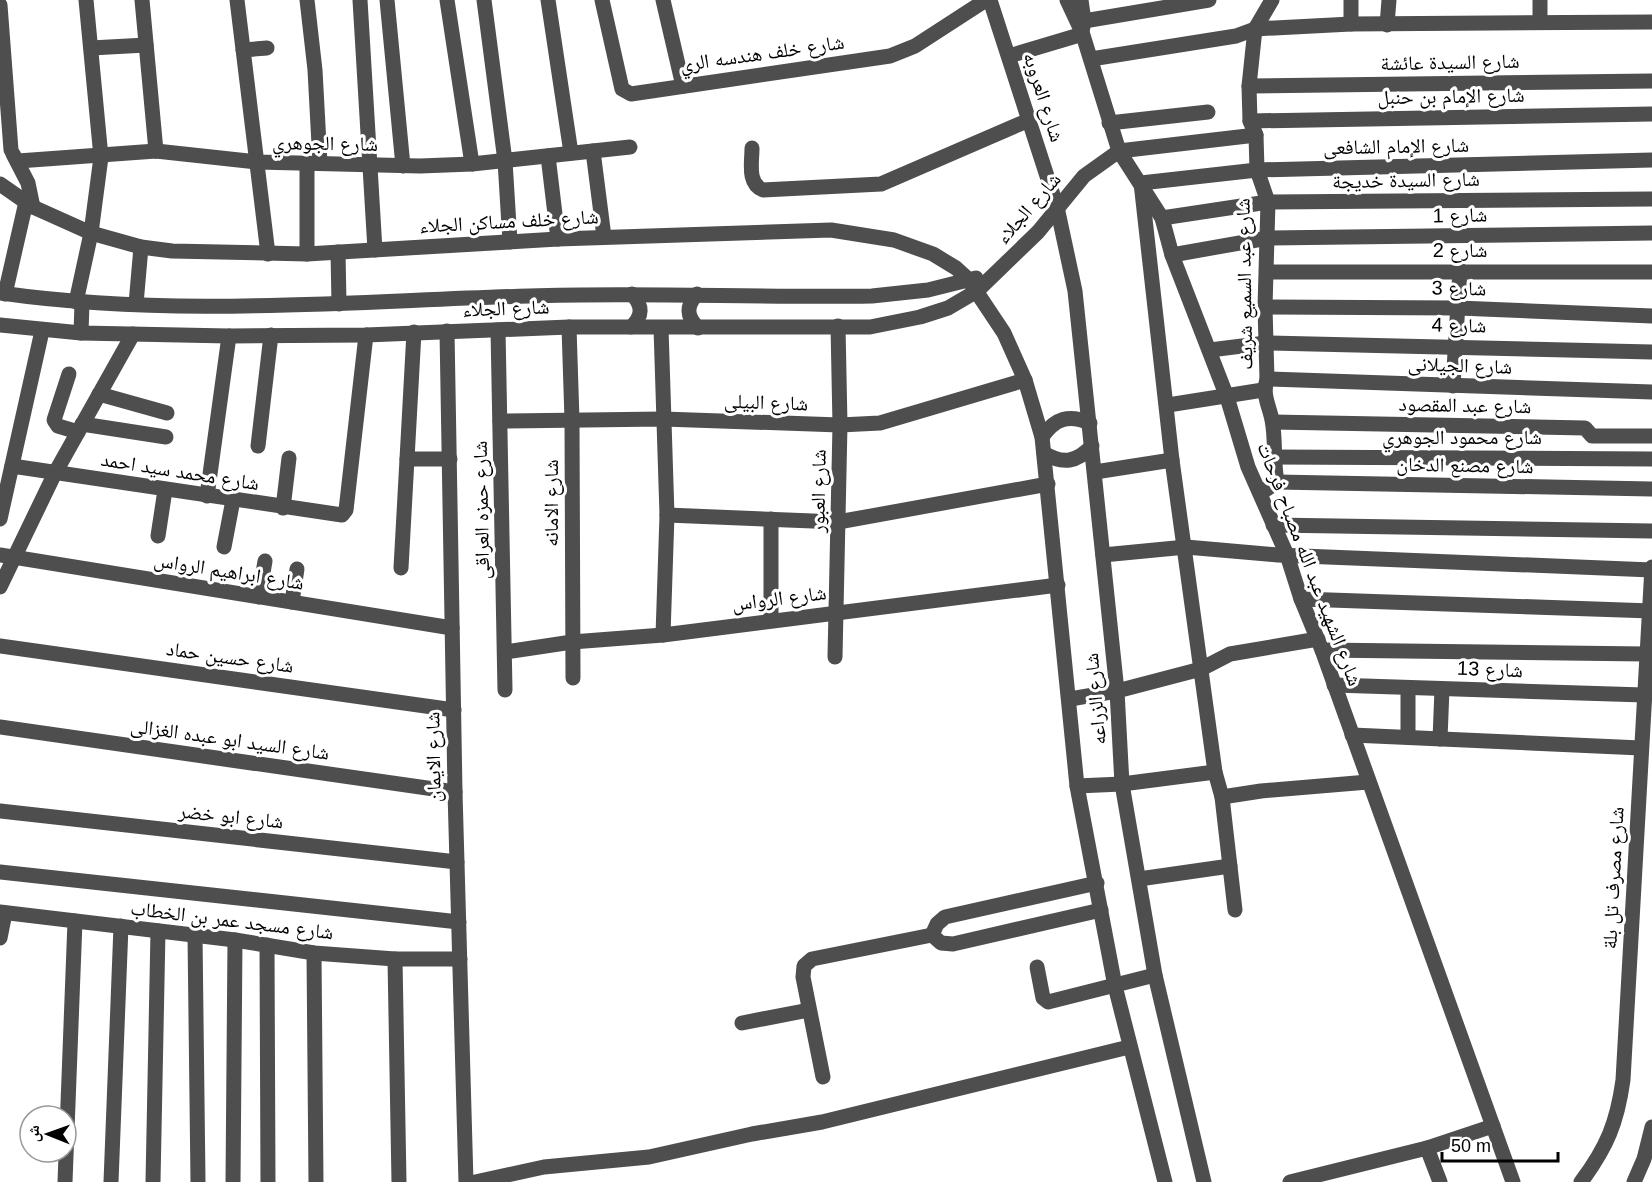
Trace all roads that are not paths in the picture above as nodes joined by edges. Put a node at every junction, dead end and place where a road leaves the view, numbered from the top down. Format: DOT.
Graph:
graph roads {
  1 [pos="86,0"];
  2 [pos="142,0"];
  3 [pos="237,0"];
  4 [pos="307,0"];
  5 [pos="360,0"];
  6 [pos="387,0"];
  7 [pos="447,0"];
  8 [pos="484,0"];
  9 [pos="548,0"];
  10 [pos="602,0"];
  11 [pos="663,0"];
  12 [pos="988,0"];
  13 [pos="1066,0"];
  14 [pos="1081,0"];
  15 [pos="1209,0"];
  16 [pos="1253,0"];
  17 [pos="1351,0"];
  18 [pos="1389,0"];
  19 [pos="1540,0"];
  20 [pos="1270,2"];
  21 [pos="0,5"];
  22 [pos="1540,22"];
  23 [pos="1652,22"];
  24 [pos="1352,24"];
  25 [pos="1387,25"];
  26 [pos="1082,26"];
  27 [pos="1255,29"];
  28 [pos="146,45"];
  29 [pos="91,48"];
  30 [pos="267,48"];
  31 [pos="243,50"];
  32 [pos="1009,56"];
  33 [pos="1090,59"];
  34 [pos="1652,81"];
  35 [pos="683,86"];
  36 [pos="1249,86"];
  37 [pos="1208,112"];
  38 [pos="1652,114"];
  39 [pos="1029,120"];
  40 [pos="1109,123"];
  41 [pos="1253,128"];
  42 [pos="0,136"];
  43 [pos="630,147"];
  44 [pos="752,148"];
  45 [pos="156,151"];
  46 [pos="592,151"];
  47 [pos="1119,151"];
  48 [pos="571,153"];
  49 [pos="14,156"];
  50 [pos="548,156"];
  51 [pos="101,157"];
  52 [pos="1652,160"];
  53 [pos="505,161"];
  54 [pos="257,162"];
  55 [pos="314,163"];
  56 [pos="472,164"];
  57 [pos="371,165"];
  58 [pos="403,166"];
  59 [pos="1257,170"];
  60 [pos="1141,183"];
  61 [pos="0,184"];
  62 [pos="1652,199"];
  63 [pos="1268,202"];
  64 [pos="29,204"];
  65 [pos="1057,207"];
  66 [pos="1162,218"];
  67 [pos="91,233"];
  68 [pos="1652,233"];
  69 [pos="604,237"];
  70 [pos="1268,238"];
  71 [pos="558,239"];
  72 [pos="510,242"];
  73 [pos="141,247"];
  74 [pos="375,250"];
  75 [pos="338,252"];
  76 [pos="268,254"];
  77 [pos="307,254"];
  78 [pos="1172,255"];
  79 [pos="1460,270"];
  80 [pos="1268,272"];
  81 [pos="1652,272"];
  82 [pos="973,285"];
  83 [pos="2,293"];
  84 [pos="632,294"];
  85 [pos="697,294"];
  86 [pos="79,302"];
  87 [pos="136,304"];
  88 [pos="339,304"];
  89 [pos="1265,307"];
  90 [pos="1458,309"];
  91 [pos="1652,316"];
  92 [pos="0,325"];
  93 [pos="838,326"];
  94 [pos="569,327"];
  95 [pos="631,327"];
  96 [pos="662,328"];
  97 [pos="698,328"];
  98 [pos="498,330"];
  99 [pos="42,331"];
  100 [pos="447,331"];
  101 [pos="414,332"];
  102 [pos="81,333"];
  103 [pos="133,334"];
  104 [pos="271,335"];
  105 [pos="366,335"];
  106 [pos="229,336"];
  107 [pos="1266,344"];
  108 [pos="1454,346"];
  109 [pos="1210,350"];
  110 [pos="1652,352"];
  111 [pos="69,374"];
  112 [pos="1025,380"];
  113 [pos="1265,385"];
  114 [pos="1453,386"];
  115 [pos="1652,392"];
  116 [pos="99,394"];
  117 [pos="1227,397"];
  118 [pos="1168,405"];
  119 [pos="167,413"];
  120 [pos="663,419"];
  121 [pos="572,420"];
  122 [pos="500,421"];
  123 [pos="1273,422"];
  124 [pos="1090,423"];
  125 [pos="840,425"];
  126 [pos="80,428"];
  127 [pos="1652,436"];
  128 [pos="166,437"];
  129 [pos="1042,437"];
  130 [pos="258,446"];
  131 [pos="1092,446"];
  132 [pos="1044,453"];
  133 [pos="1273,457"];
  134 [pos="289,458"];
  135 [pos="407,459"];
  136 [pos="450,459"];
  137 [pos="1652,459"];
  138 [pos="1172,460"];
  139 [pos="12,466"];
  140 [pos="55,472"];
  141 [pos="1095,472"];
  142 [pos="1277,482"];
  143 [pos="1048,484"];
  144 [pos="4,486"];
  145 [pos="1652,489"];
  146 [pos="165,490"];
  147 [pos="1261,493"];
  148 [pos="207,496"];
  149 [pos="232,500"];
  150 [pos="283,508"];
  151 [pos="667,514"];
  152 [pos="0,519"];
  153 [pos="771,519"];
  154 [pos="838,522"];
  155 [pos="1273,525"];
  156 [pos="1652,531"];
  157 [pos="158,536"];
  158 [pos="224,546"];
  159 [pos="1186,547"];
  160 [pos="1103,555"];
  161 [pos="1287,555"];
  162 [pos="7,556"];
  163 [pos="265,561"];
  164 [pos="401,568"];
  165 [pos="1652,568"];
  166 [pos="297,569"];
  167 [pos="1058,585"];
  168 [pos="0,587"];
  169 [pos="259,597"];
  170 [pos="1301,600"];
  171 [pos="292,602"];
  172 [pos="1651,611"];
  173 [pos="838,612"];
  174 [pos="771,620"];
  175 [pos="452,628"];
  176 [pos="663,635"];
  177 [pos="572,642"];
  178 [pos="1320,645"];
  179 [pos="0,646"];
  180 [pos="505,652"];
  181 [pos="1646,654"];
  182 [pos="835,657"];
  183 [pos="1201,669"];
  184 [pos="573,678"];
  185 [pos="1334,686"];
  186 [pos="1408,688"];
  187 [pos="1442,689"];
  188 [pos="505,690"];
  189 [pos="1117,691"];
  190 [pos="1644,695"];
  191 [pos="1070,699"];
  192 [pos="454,710"];
  193 [pos="0,728"];
  194 [pos="1352,735"];
  195 [pos="1408,737"];
  196 [pos="1440,739"];
  197 [pos="1641,748"];
  198 [pos="1215,772"];
  199 [pos="1368,782"];
  200 [pos="1122,784"];
  201 [pos="1077,786"];
  202 [pos="455,792"];
  203 [pos="1222,797"];
  204 [pos="0,811"];
  205 [pos="457,862"];
  206 [pos="1230,866"];
  207 [pos="0,872"];
  208 [pos="1139,879"];
  209 [pos="1097,883"];
  210 [pos="1101,910"];
  211 [pos="1235,910"];
  212 [pos="2,913"];
  213 [pos="75,921"];
  214 [pos="459,922"];
  215 [pos="121,927"];
  216 [pos="158,931"];
  217 [pos="195,935"];
  218 [pos="932,935"];
  219 [pos="0,938"];
  220 [pos="235,940"];
  221 [pos="267,945"];
  222 [pos="314,953"];
  223 [pos="395,959"];
  224 [pos="460,959"];
  225 [pos="1037,967"];
  226 [pos="1155,975"];
  227 [pos="1115,986"];
  228 [pos="809,1010"];
  229 [pos="742,1023"];
  230 [pos="1129,1047"];
  231 [pos="823,1077"];
  232 [pos="1493,1126"];
  233 [pos="1652,1127"];
  234 [pos="1427,1148"];
  235 [pos="65,1182"];
  236 [pos="111,1182"];
  237 [pos="153,1182"];
  238 [pos="198,1182"];
  239 [pos="233,1182"];
  240 [pos="268,1182"];
  241 [pos="316,1182"];
  242 [pos="399,1182"];
  243 [pos="466,1182"];
  244 [pos="475,1182"];
  245 [pos="1165,1182"];
  246 [pos="1204,1182"];
  247 [pos="1295,1182"];
  248 [pos="1440,1182"];
  249 [pos="1513,1182"];
  250 [pos="1581,1182"];
  251 [pos="1634,1182"];
  1 -- 29 [label="street"];
  2 -- 28 [label="street"];
  3 -- 31 [label="street"];
  4 -- 55 [label="street"];
  5 -- 57 [label="street"];
  6 -- 58 [label="street"];
  7 -- 56 [label="street"];
  8 -- 53 [label="street"];
  9 -- 48 [label="street"];
  10 -- 35 [label="street, شارع خلف هندسه الري"];
  11 -- 35 [label="street"];
  12 -- 32 [label="street, شارع العروبه"];
  12 -- 35 [label="street, شارع خلف هندسه الري"];
  13 -- 26 [label="street"];
  14 -- 26 [label="street, شارع الشهيد عبد الله مصباح فرحات"];
  15 -- 26 [label="street"];
  16 -- 20 [label="street"];
  17 -- 24 [label="street"];
  18 -- 25 [label="street"];
  19 -- 22 [label="street"];
  20 -- 27 [label="street"];
  21 -- 49 [label="street"];
  22 -- 23 [label="street"];
  22 -- 25 [label="street"];
  24 -- 25 [label="street"];
  24 -- 27 [label="street"];
  26 -- 32 [label="street"];
  26 -- 33 [label="street, شارع الشهيد عبد الله مصباح فرحات"];
  27 -- 33 [label="street"];
  27 -- 36 [label="street, شارع عبد السميع شريف"];
  28 -- 29 [label="street"];
  28 -- 45 [label="street"];
  29 -- 51 [label="street"];
  30 -- 31 [label="street"];
  31 -- 54 [label="street"];
  32 -- 39 [label="street, شارع العروبه"];
  33 -- 40 [label="street, شارع الشهيد عبد الله مصباح فرحات"];
  34 -- 36 [label="street, شارع السيدة عائشة"];
  36 -- 41 [label="street, شارع عبد السميع شريف"];
  37 -- 40 [label="street"];
  38 -- 41 [label="street, شارع الإمام بن حنبل"];
  39 -- 44 [label="street"];
  39 -- 65 [label="street, شارع العروبه"];
  40 -- 47 [label="street, شارع الشهيد عبد الله مصباح فرحات"];
  41 -- 47 [label="street, شارع الإمام بن حنبل"];
  41 -- 59 [label="street, شارع عبد السميع شريف"];
  42 -- 49 [label="street"];
  43 -- 46 [label="street, شارع الجوهري"];
  45 -- 51 [label="street, شارع الجوهري"];
  45 -- 54 [label="street, شارع الجوهري"];
  46 -- 48 [label="street, شارع الجوهري"];
  46 -- 69 [label="street"];
  47 -- 60 [label="street, شارع الشهيد عبد الله مصباح فرحات"];
  47 -- 65 [label="street, شارع الجلاء"];
  48 -- 50 [label="street, شارع الجوهري"];
  49 -- 51 [label="street, شارع الجوهري"];
  49 -- 64 [label="street"];
  50 -- 53 [label="street, شارع الجوهري"];
  50 -- 71 [label="street"];
  51 -- 67 [label="street"];
  52 -- 59 [label="street, شارع الإمام الشافعى"];
  53 -- 56 [label="street, شارع الجوهري"];
  53 -- 72 [label="street"];
  54 -- 55 [label="street, شارع الجوهري"];
  54 -- 76 [label="street"];
  55 -- 57 [label="street, شارع الجوهري"];
  55 -- 77 [label="street"];
  56 -- 58 [label="street, شارع الجوهري"];
  57 -- 58 [label="street, شارع الجوهري"];
  57 -- 74 [label="street"];
  59 -- 60 [label="street, شارع الإمام الشافعى"];
  59 -- 63 [label="street, شارع عبد السميع شريف"];
  60 -- 66 [label="street, شارع الشهيد عبد الله مصباح فرحات"];
  60 -- 118 [label="street"];
  61 -- 64 [label="street, شارع خلف مساكن الجلاء"];
  62 -- 63 [label="street, شارع السيدة خديجة"];
  63 -- 66 [label="street, شارع السيدة خديجة"];
  63 -- 70 [label="street, شارع عبد السميع شريف"];
  64 -- 67 [label="street, شارع خلف مساكن الجلاء"];
  64 -- 83 [label="street"];
  65 -- 82 [label="street, شارع الجلاء"];
  65 -- 124 [label="street, شارع الزراعه"];
  66 -- 78 [label="street, شارع الشهيد عبد الله مصباح فرحات"];
  67 -- 73 [label="street, شارع خلف مساكن الجلاء"];
  67 -- 86 [label="street"];
  68 -- 70 [label="street, شارع 1"];
  69 -- 71 [label="street, شارع خلف مساكن الجلاء"];
  69 -- 82 [label="street, شارع خلف مساكن الجلاء"];
  70 -- 78 [label="street, شارع 1"];
  70 -- 80 [label="street, شارع عبد السميع شريف"];
  71 -- 72 [label="street, شارع خلف مساكن الجلاء"];
  72 -- 74 [label="street, شارع خلف مساكن الجلاء"];
  73 -- 76 [label="street, شارع خلف مساكن الجلاء"];
  73 -- 87 [label="street"];
  74 -- 75 [label="street, شارع خلف مساكن الجلاء"];
  75 -- 77 [label="street, شارع خلف مساكن الجلاء"];
  75 -- 88 [label="street"];
  76 -- 77 [label="street, شارع خلف مساكن الجلاء"];
  78 -- 109 [label="street, شارع الشهيد عبد الله مصباح فرحات"];
  79 -- 80 [label="street, شارع 2"];
  79 -- 81 [label="street, شارع 2"];
  79 -- 90 [label="street"];
  80 -- 89 [label="street, شارع عبد السميع شريف"];
  82 -- 85 [label="street, شارع الجلاء"];
  82 -- 93 [label="street, شارع الجلاء"];
  82 -- 112 [label="street, شارع الزراعه"];
  83 -- 86 [label="street, شارع الجلاء"];
  84 -- 85 [label="street, شارع الجلاء"];
  84 -- 88 [label="street, شارع الجلاء"];
  84 -- 95 [label="street"];
  85 -- 97 [label="street"];
  86 -- 87 [label="street, شارع الجلاء"];
  86 -- 102 [label="street"];
  87 -- 88 [label="street, شارع الجلاء"];
  89 -- 90 [label="street, شارع 3"];
  89 -- 107 [label="street, شارع عبد السميع شريف"];
  90 -- 91 [label="street, شارع 3"];
  90 -- 108 [label="street"];
  92 -- 99 [label="street, شارع الجلاء"];
  93 -- 97 [label="street, شارع الجلاء"];
  93 -- 125 [label="street, شارع العبور"];
  94 -- 95 [label="street, شارع الجلاء"];
  94 -- 98 [label="street, شارع الجلاء"];
  94 -- 121 [label="street, شارع الامانه"];
  95 -- 96 [label="street, شارع الجلاء"];
  96 -- 97 [label="street, شارع الجلاء"];
  96 -- 120 [label="street"];
  98 -- 100 [label="street, شارع الجلاء"];
  98 -- 122 [label="street, شارع حمزه العراقى"];
  99 -- 102 [label="street, شارع الجلاء"];
  99 -- 139 [label="street"];
  100 -- 101 [label="street, شارع الجلاء"];
  100 -- 136 [label="street, شارع الايمان"];
  101 -- 105 [label="street, شارع الجلاء"];
  101 -- 135 [label="street"];
  102 -- 103 [label="street, شارع الجلاء"];
  103 -- 106 [label="street, شارع الجلاء"];
  103 -- 116 [label="street"];
  104 -- 105 [label="street, شارع الجلاء"];
  104 -- 106 [label="street, شارع الجلاء"];
  104 -- 130 [label="street"];
  105 -- 150 [label="street, شارع محمد سيد احمد"];
  106 -- 148 [label="street"];
  107 -- 108 [label="street, شارع 4"];
  107 -- 109 [label="street, شارع 4"];
  107 -- 113 [label="street, شارع عبد السميع شريف"];
  108 -- 110 [label="street, شارع 4"];
  108 -- 114 [label="street"];
  109 -- 117 [label="street, شارع الشهيد عبد الله مصباح فرحات"];
  111 -- 126 [label="street"];
  112 -- 125 [label="street, شارع البيلى"];
  112 -- 129 [label="street, شارع الزراعه"];
  113 -- 114 [label="street, شارع الجيلانى"];
  113 -- 117 [label="street, شارع الجيلانى"];
  113 -- 123 [label="street, شارع عبد السميع شريف"];
  114 -- 115 [label="street, شارع الجيلانى"];
  116 -- 119 [label="street"];
  116 -- 126 [label="street"];
  117 -- 118 [label="street, شارع الجيلانى"];
  117 -- 147 [label="street, شارع الشهيد عبد الله مصباح فرحات"];
  118 -- 138 [label="street"];
  120 -- 121 [label="street, شارع البيلى"];
  120 -- 125 [label="street, شارع البيلى"];
  120 -- 151 [label="street"];
  121 -- 122 [label="street, شارع البيلى"];
  121 -- 177 [label="street, شارع الامانه"];
  122 -- 180 [label="street, شارع حمزه العراقى"];
  123 -- 127 [label="street, شارع عبد المقصود"];
  123 -- 133 [label="street, شارع عبد السميع شريف"];
  124 -- 129 [label="street"];
  124 -- 131 [label="street, شارع الزراعه"];
  125 -- 154 [label="street, شارع العبور"];
  126 -- 128 [label="street"];
  126 -- 140 [label="street"];
  129 -- 132 [label="street, شارع الزراعه"];
  131 -- 132 [label="street"];
  131 -- 141 [label="street, شارع الزراعه"];
  132 -- 143 [label="street, شارع الزراعه"];
  133 -- 137 [label="street, شارع محمود الجوهري"];
  133 -- 142 [label="street, شارع عبد السميع شريف"];
  134 -- 150 [label="street"];
  135 -- 136 [label="street"];
  135 -- 164 [label="street"];
  136 -- 175 [label="street, شارع الايمان"];
  138 -- 141 [label="street"];
  138 -- 159 [label="street"];
  139 -- 140 [label="street, شارع محمد سيد احمد"];
  139 -- 144 [label="street"];
  140 -- 146 [label="street, شارع محمد سيد احمد"];
  140 -- 162 [label="street"];
  141 -- 160 [label="street, شارع الزراعه"];
  142 -- 145 [label="street, شارع مصنع الدخان"];
  142 -- 147 [label="street"];
  143 -- 154 [label="street"];
  143 -- 167 [label="street, شارع الزراعه"];
  144 -- 152 [label="street"];
  146 -- 148 [label="street, شارع محمد سيد احمد"];
  146 -- 157 [label="street"];
  147 -- 155 [label="street, شارع الشهيد عبد الله مصباح فرحات"];
  148 -- 149 [label="street, شارع محمد سيد احمد"];
  149 -- 150 [label="street, شارع محمد سيد احمد"];
  149 -- 158 [label="street"];
  151 -- 153 [label="street"];
  151 -- 176 [label="street"];
  153 -- 154 [label="street"];
  153 -- 174 [label="street"];
  154 -- 173 [label="street, شارع العبور"];
  155 -- 156 [label="street"];
  155 -- 161 [label="street, شارع الشهيد عبد الله مصباح فرحات"];
  159 -- 160 [label="street"];
  159 -- 161 [label="street"];
  159 -- 183 [label="street"];
  160 -- 189 [label="street, شارع الزراعه"];
  161 -- 165 [label="street"];
  161 -- 170 [label="street, شارع الشهيد عبد الله مصباح فرحات"];
  162 -- 168 [label="street"];
  162 -- 169 [label="street, شارع ابراهيم الرواس"];
  163 -- 169 [label="street"];
  165 -- 172 [label="street, شارع مصرف تل بلة"];
  166 -- 171 [label="street"];
  167 -- 173 [label="street, شارع الرواس"];
  167 -- 191 [label="street, شارع الزراعه"];
  169 -- 171 [label="street, شارع ابراهيم الرواس"];
  170 -- 172 [label="street"];
  170 -- 178 [label="street, شارع الشهيد عبد الله مصباح فرحات"];
  171 -- 175 [label="street, شارع ابراهيم الرواس"];
  172 -- 181 [label="street, شارع مصرف تل بلة"];
  173 -- 174 [label="street, شارع الرواس"];
  173 -- 182 [label="street, شارع العبور"];
  174 -- 176 [label="street, شارع الرواس"];
  175 -- 192 [label="street, شارع الايمان"];
  176 -- 177 [label="street, شارع الرواس"];
  177 -- 180 [label="street, شارع الرواس"];
  177 -- 184 [label="street, شارع الامانه"];
  178 -- 181 [label="street"];
  178 -- 183 [label="street"];
  178 -- 185 [label="street, شارع الشهيد عبد الله مصباح فرحات"];
  179 -- 192 [label="street, شارع حسين حماد"];
  180 -- 188 [label="street, شارع حمزه العراقى"];
  181 -- 190 [label="street, شارع مصرف تل بلة"];
  183 -- 189 [label="street"];
  183 -- 198 [label="street"];
  185 -- 186 [label="street, شارع 13"];
  185 -- 194 [label="street, شارع الشهيد عبد الله مصباح فرحات"];
  186 -- 187 [label="street, شارع 13"];
  186 -- 195 [label="street"];
  187 -- 190 [label="street, شارع 13"];
  187 -- 196 [label="street"];
  189 -- 191 [label="street"];
  189 -- 200 [label="street, شارع الزراعه"];
  190 -- 197 [label="street, شارع مصرف تل بلة"];
  191 -- 201 [label="street, شارع الزراعه"];
  192 -- 202 [label="street, شارع الايمان"];
  193 -- 202 [label="street, شارع السيد ابو عبده الغزالى"];
  194 -- 195 [label="street"];
  194 -- 199 [label="street, شارع الشهيد عبد الله مصباح فرحات"];
  195 -- 196 [label="street"];
  196 -- 197 [label="street"];
  197 -- 250 [label="street, شارع مصرف تل بلة"];
  198 -- 200 [label="street"];
  198 -- 203 [label="street"];
  199 -- 203 [label="street"];
  199 -- 232 [label="street, شارع الشهيد عبد الله مصباح فرحات"];
  200 -- 201 [label="street"];
  200 -- 208 [label="street, شارع الزراعه"];
  201 -- 209 [label="street, شارع الزراعه"];
  202 -- 205 [label="street, شارع الايمان"];
  203 -- 206 [label="street"];
  204 -- 205 [label="street, شارع ابو خضر"];
  205 -- 214 [label="street, شارع الايمان"];
  206 -- 208 [label="street"];
  206 -- 211 [label="street"];
  207 -- 214 [label="street"];
  208 -- 226 [label="street, شارع الزراعه"];
  209 -- 210 [label="street, شارع الزراعه"];
  209 -- 218 [label="street"];
  210 -- 218 [label="street"];
  210 -- 227 [label="street, شارع الزراعه"];
  212 -- 213 [label="street, شارع مسجد عمر بن الخطاب"];
  212 -- 219 [label="street"];
  213 -- 215 [label="street, شارع مسجد عمر بن الخطاب"];
  213 -- 235 [label="street"];
  214 -- 224 [label="street, شارع الايمان"];
  215 -- 216 [label="street, شارع مسجد عمر بن الخطاب"];
  215 -- 236 [label="street"];
  216 -- 217 [label="street, شارع مسجد عمر بن الخطاب"];
  216 -- 237 [label="street"];
  217 -- 220 [label="street, شارع مسجد عمر بن الخطاب"];
  217 -- 238 [label="street"];
  218 -- 228 [label="street"];
  220 -- 221 [label="street, شارع مسجد عمر بن الخطاب"];
  220 -- 239 [label="street"];
  221 -- 222 [label="street, شارع مسجد عمر بن الخطاب"];
  221 -- 240 [label="street"];
  222 -- 223 [label="street, شارع مسجد عمر بن الخطاب"];
  222 -- 241 [label="street"];
  223 -- 224 [label="street, شارع مسجد عمر بن الخطاب"];
  223 -- 242 [label="street"];
  224 -- 243 [label="street, شارع الايمان"];
  225 -- 227 [label="street"];
  226 -- 227 [label="street"];
  226 -- 246 [label="street, شارع الزراعه"];
  227 -- 230 [label="street, شارع الزراعه"];
  228 -- 229 [label="street"];
  228 -- 231 [label="street"];
  230 -- 244 [label="street"];
  230 -- 245 [label="street, شارع الزراعه"];
  232 -- 234 [label="street"];
  232 -- 249 [label="street, شارع الشهيد عبد الله مصباح فرحات"];
  233 -- 251 [label="street"];
  234 -- 247 [label="street"];
  234 -- 248 [label="street"];
}
